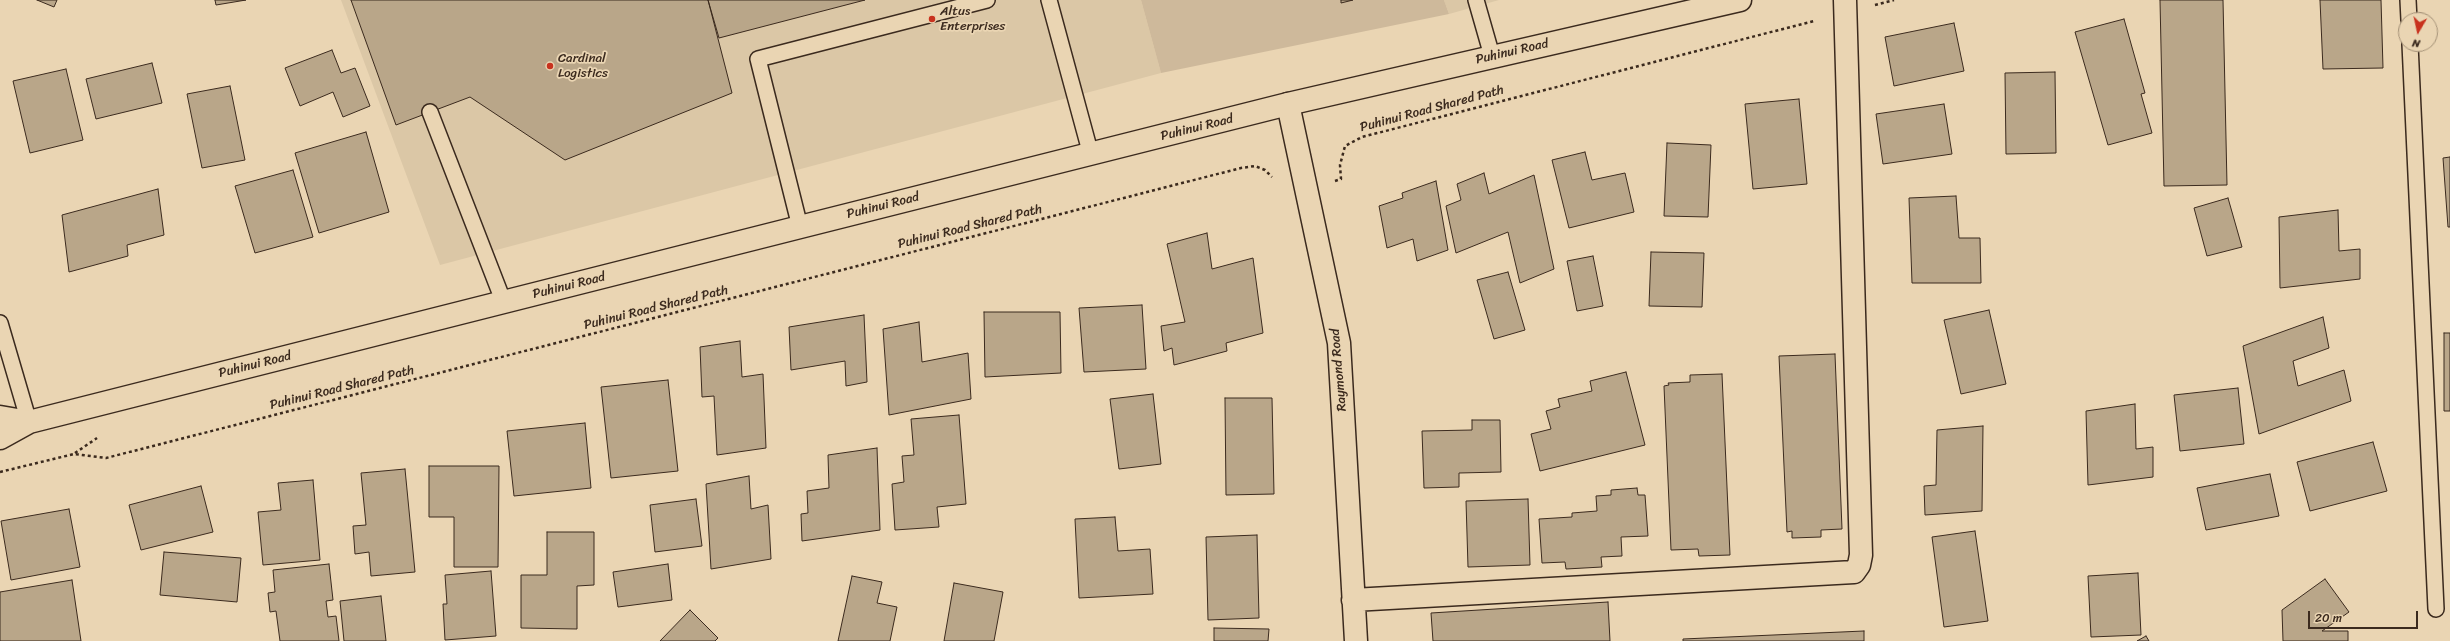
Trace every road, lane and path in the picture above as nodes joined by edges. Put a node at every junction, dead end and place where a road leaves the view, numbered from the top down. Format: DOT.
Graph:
graph roads {
  1 [pos="987,0"];
  2 [pos="1049,0"];
  3 [pos="1476,0"];
  4 [pos="1740,0"];
  5 [pos="1894,0"];
  6 [pos="2408,0"];
  7 [pos="1845,6"];
  8 [pos="2409,12"];
  9 [pos="2410,52"];
  10 [pos="1492,56"];
  11 [pos="1288,104"];
  12 [pos="430,112"];
  13 [pos="1091,155"];
  14 [pos="1306,190"];
  15 [pos="800,226"];
  16 [pos="504,303"];
  17 [pos="0,323"];
  18 [pos="0,417"];
  19 [pos="28,422"];
  20 [pos="102,434"];
  21 [pos="0,438"];
  22 [pos="74,454"];
  23 [pos="0,472"];
  24 [pos="1354,600"];
  25 [pos="2436,609"];
  26 [pos="1356,641"];
  1 -- 15 [label="lane"];
  2 -- 13 [label="lane"];
  3 -- 10 [label="lane"];
  4 -- 10 [label="main road, Puhinui Road"];
  5 -- 7 [label="path, Puhinui Road Shared Path"];
  6 -- 8 [label="lane"];
  7 -- 14 [label="path, Puhinui Road Shared Path"];
  7 -- 24 [label="main road"];
  9 -- 25 [label="lane"];
  10 -- 11 [label="main road, Puhinui Road"];
  11 -- 13 [label="main road, Puhinui Road"];
  11 -- 14 [label="main road, Raymond Road"];
  12 -- 16 [label="lane"];
  13 -- 15 [label="main road, Puhinui Road"];
  14 -- 22 [label="path, Puhinui Road Shared Path"];
  14 -- 24 [label="main road, Raymond Road"];
  15 -- 16 [label="main road, Puhinui Road"];
  16 -- 19 [label="main road, Puhinui Road"];
  17 -- 19 [label="lane"];
  18 -- 19 [label="main road, Puhinui Road"];
  19 -- 21 [label="main road, Puhinui Road"];
  20 -- 22 [label="path"];
  22 -- 23 [label="path, Puhinui Road Shared Path"];
  24 -- 26 [label="main road, Raymond Road"];
}
